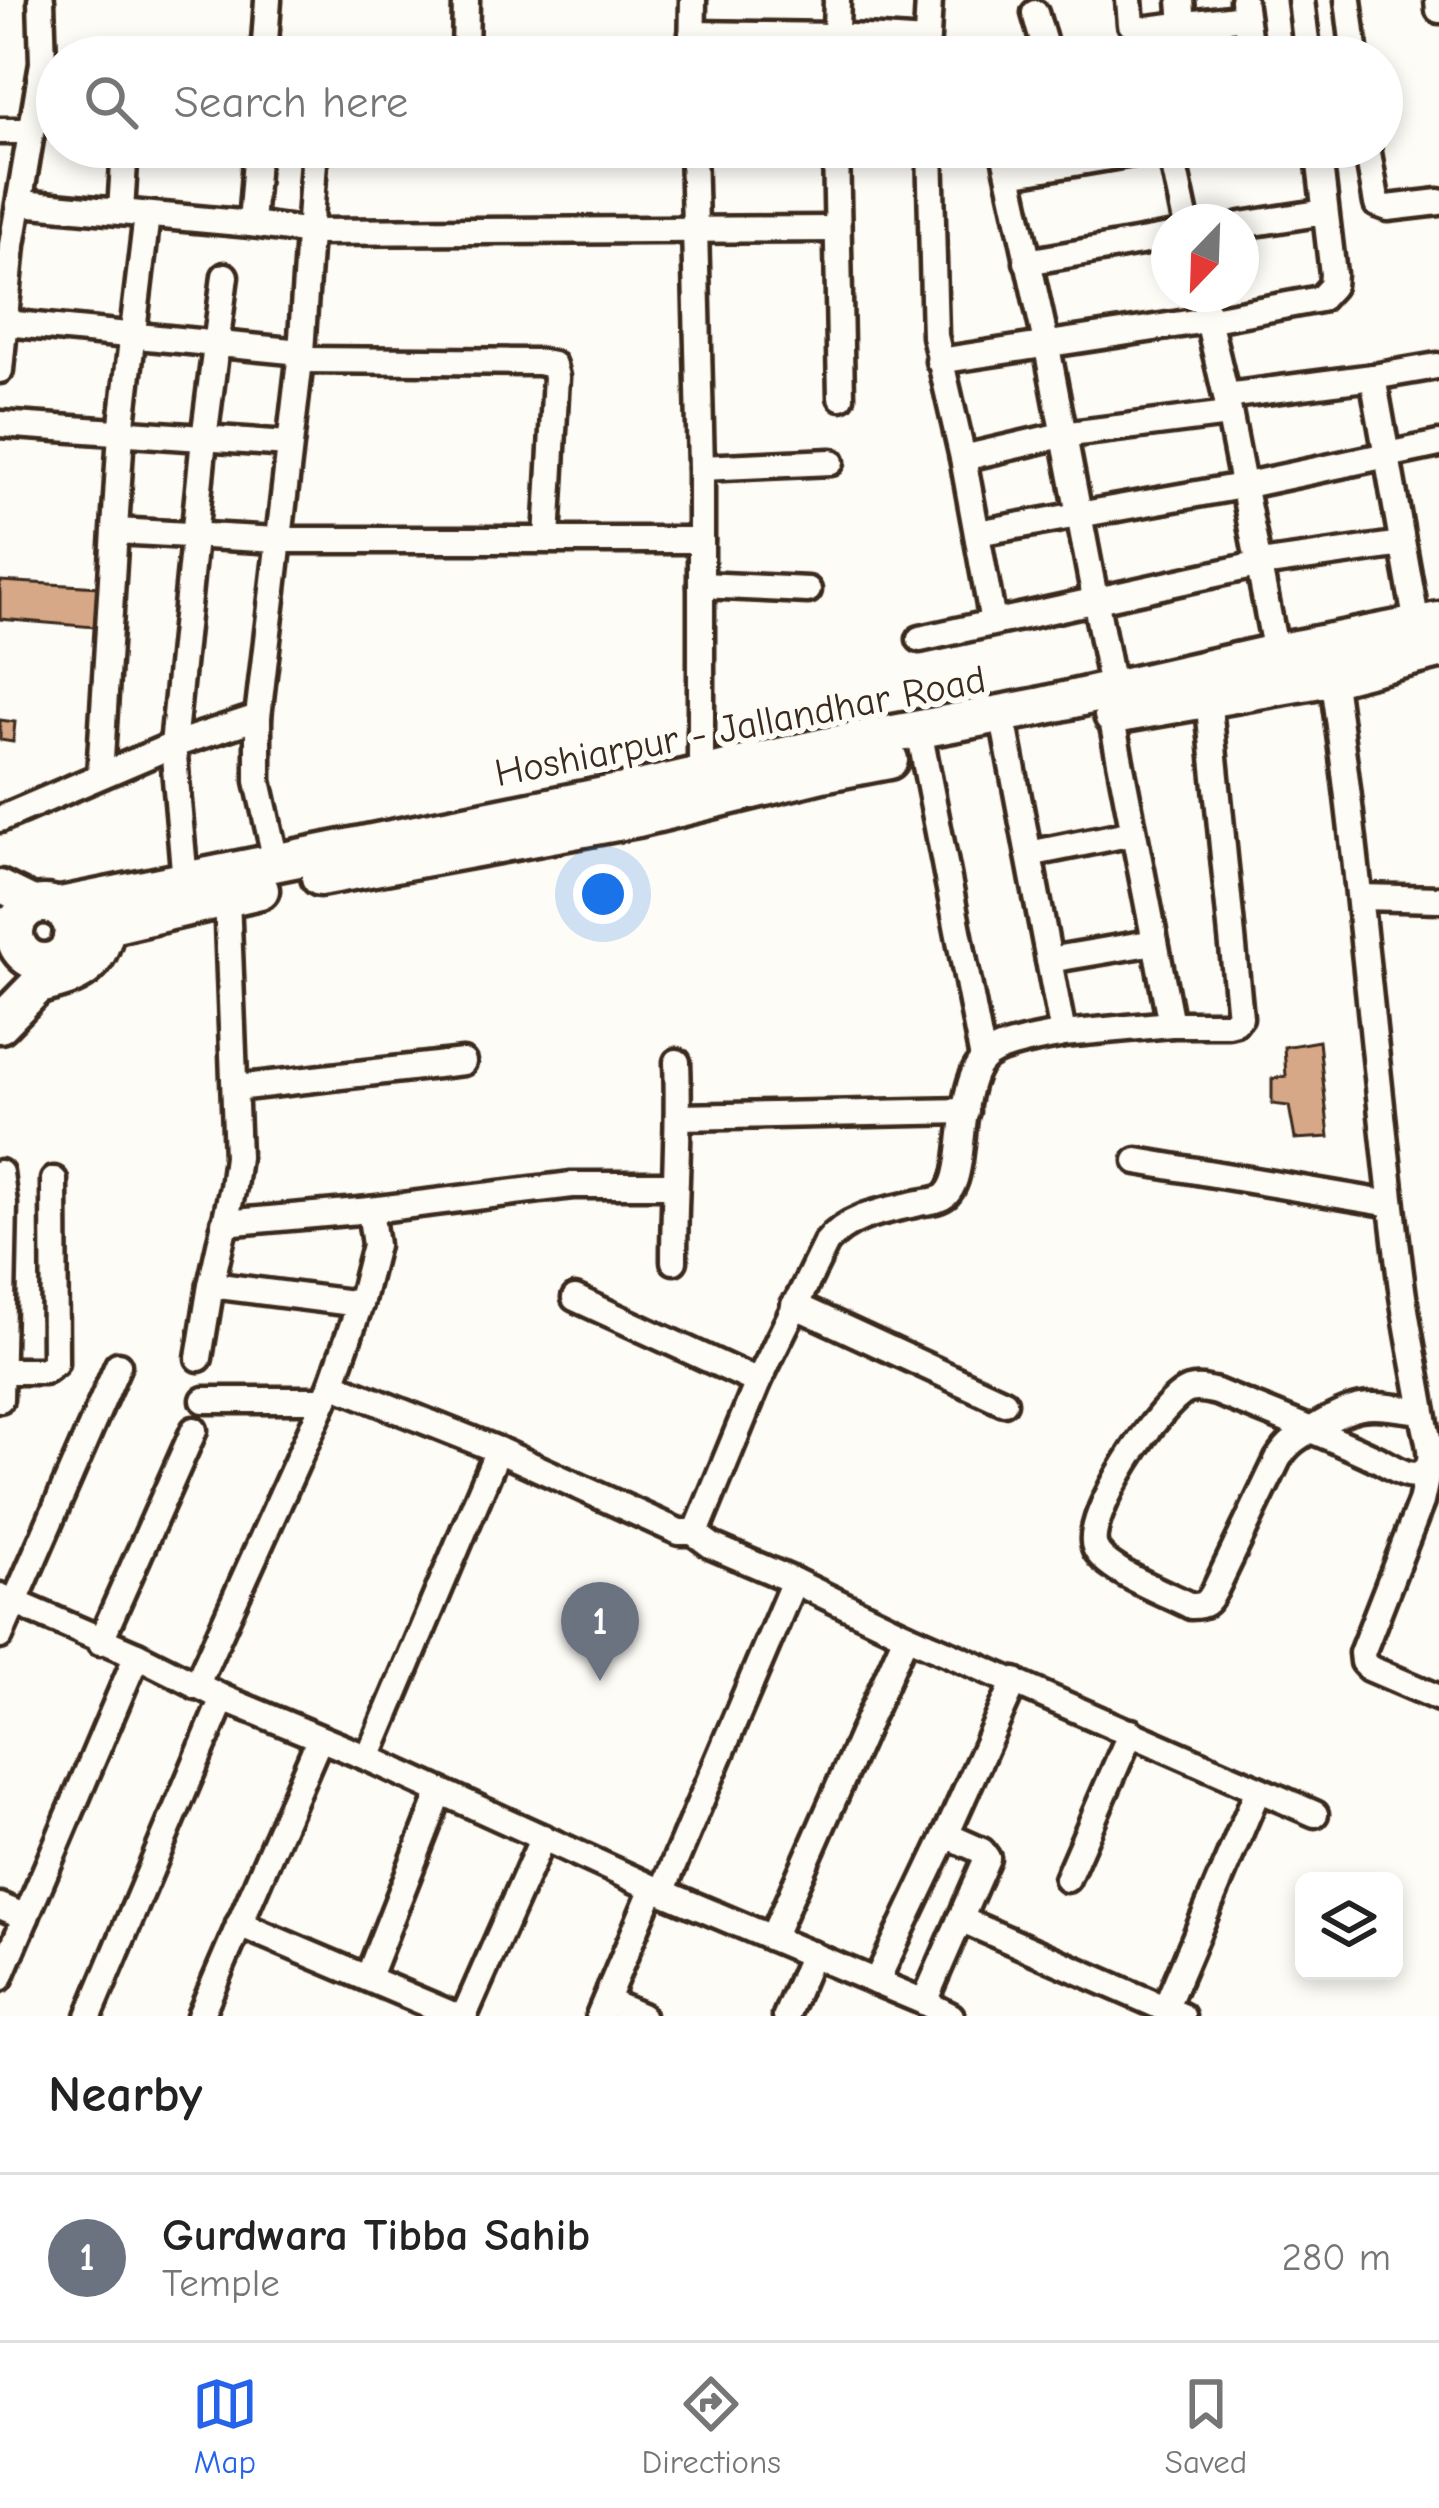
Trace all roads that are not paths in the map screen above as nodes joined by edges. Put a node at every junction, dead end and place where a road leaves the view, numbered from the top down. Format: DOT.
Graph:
graph roads {
  1 [pos="41,0"];
  2 [pos="268,0"];
  3 [pos="466,0"];
  4 [pos="693,0"];
  5 [pos="838,0"];
  6 [pos="928,0"];
  7 [pos="1129,0"];
  8 [pos="1301,0"];
  9 [pos="1348,0"];
  10 [pos="1438,0"];
  11 [pos="1244,5"];
  12 [pos="1439,10"];
  13 [pos="1182,12"];
  14 [pos="1035,13"];
  15 [pos="1150,30"];
  16 [pos="42,36"];
  17 [pos="265,36"];
  18 [pos="465,36"];
  19 [pos="692,36"];
  20 [pos="836,36"];
  21 [pos="927,36"];
  22 [pos="1042,36"];
  23 [pos="1151,36"];
  24 [pos="1248,36"];
  25 [pos="1305,36"];
  26 [pos="1352,36"];
  27 [pos="36,106"];
  28 [pos="0,130"];
  29 [pos="32,131"];
  30 [pos="124,168"];
  31 [pos="255,168"];
  32 [pos="314,168"];
  33 [pos="694,168"];
  34 [pos="836,168"];
  35 [pos="930,168"];
  36 [pos="1008,168"];
  37 [pos="1045,168"];
  38 [pos="1174,168"];
  39 [pos="1320,168"];
  40 [pos="1371,168"];
  41 [pos="1010,174"];
  42 [pos="1439,202"];
  43 [pos="21,203"];
  44 [pos="1182,204"];
  45 [pos="121,212"];
  46 [pos="1325,212"];
  47 [pos="147,215"];
  48 [pos="1259,222"];
  49 [pos="251,224"];
  50 [pos="695,229"];
  51 [pos="837,229"];
  52 [pos="310,232"];
  53 [pos="1151,240"];
  54 [pos="6,245"];
  55 [pos="1027,262"];
  56 [pos="225,277"];
  57 [pos="1205,312"];
  58 [pos="1207,320"];
  59 [pos="5,322"];
  60 [pos="133,336"];
  61 [pos="216,345"];
  62 [pos="1047,347"];
  63 [pos="301,356"];
  64 [pos="939,361"];
  65 [pos="1437,366"];
  66 [pos="0,370"];
  67 [pos="1373,377"];
  68 [pos="841,397"];
  69 [pos="1227,405"];
  70 [pos="0,424"];
  71 [pos="121,432"];
  72 [pos="1062,435"];
  73 [pos="204,439"];
  74 [pos="289,444"];
  75 [pos="1439,444"];
  76 [pos="1387,455"];
  77 [pos="963,458"];
  78 [pos="831,462"];
  79 [pos="701,468"];
  80 [pos="1242,486"];
  81 [pos="1077,514"];
  82 [pos="116,531"];
  83 [pos="976,533"];
  84 [pos="194,536"];
  85 [pos="547,539"];
  86 [pos="278,540"];
  87 [pos="701,540"];
  88 [pos="1402,544"];
  89 [pos="1261,564"];
  90 [pos="701,585"];
  91 [pos="808,590"];
  92 [pos="1095,598"];
  93 [pos="993,622"];
  94 [pos="1432,632"];
  95 [pos="920,639"];
  96 [pos="1276,653"];
  97 [pos="1330,659"];
  98 [pos="1208,697"];
  99 [pos="1112,703"];
  100 [pos="257,716"];
  101 [pos="1006,734"];
  102 [pos="921,742"];
  103 [pos="173,745"];
  104 [pos="100,775"];
  105 [pos="701,776"];
  106 [pos="0,819"];
  107 [pos="1133,833"];
  108 [pos="1029,854"];
  109 [pos="275,861"];
  110 [pos="185,881"];
  111 [pos="227,897"];
  112 [pos="1360,897"];
  113 [pos="1439,898"];
  114 [pos="32,928"];
  115 [pos="1155,942"];
  116 [pos="1049,960"];
  117 [pos="0,982"];
  118 [pos="0,1024"];
  119 [pos="1171,1024"];
  120 [pos="1063,1034"];
  121 [pos="983,1059"];
  122 [pos="464,1062"];
  123 [pos="677,1062"];
  124 [pos="236,1088"];
  125 [pos="966,1111"];
  126 [pos="680,1117"];
  127 [pos="1137,1161"];
  128 [pos="0,1173"];
  129 [pos="54,1180"];
  130 [pos="674,1185"];
  131 [pos="1391,1204"];
  132 [pos="370,1210"];
  133 [pos="224,1223"];
  134 [pos="674,1261"];
  135 [pos="211,1285"];
  136 [pos="575,1298"];
  137 [pos="360,1304"];
  138 [pos="794,1305"];
  139 [pos="199,1358"];
  140 [pos="118,1365"];
  141 [pos="2,1371"];
  142 [pos="758,1382"];
  143 [pos="328,1392"];
  144 [pos="0,1399"];
  145 [pos="204,1400"];
  146 [pos="1004,1402"];
  147 [pos="1423,1411"];
  148 [pos="194,1430"];
  149 [pos="1311,1430"];
  150 [pos="498,1450"];
  151 [pos="1429,1465"];
  152 [pos="693,1532"];
  153 [pos="794,1581"];
  154 [pos="7,1600"];
  155 [pos="906,1635"];
  156 [pos="0,1636"];
  157 [pos="100,1642"];
  158 [pos="137,1655"];
  159 [pos="1015,1681"];
  160 [pos="196,1686"];
  161 [pos="223,1698"];
  162 [pos="1439,1698"];
  163 [pos="1131,1732"];
  164 [pos="319,1740"];
  165 [pos="368,1758"];
  166 [pos="1258,1790"];
  167 [pos="440,1793"];
  168 [pos="1315,1814"];
  169 [pos="946,1835"];
  170 [pos="543,1838"];
  171 [pos="1067,1879"];
  172 [pos="658,1890"];
  173 [pos="0,1906"];
  174 [pos="26,1917"];
  175 [pos="961,1919"];
  176 [pos="238,1924"];
  177 [pos="772,1938"];
  178 [pos="812,1954"];
  179 [pos="368,1977"];
  180 [pos="0,1978"];
  181 [pos="876,1982"];
  182 [pos="602,2008"];
  183 [pos="939,2011"];
  184 [pos="1162,2011"];
  185 [pos="89,2016"];
  186 [pos="200,2016"];
  187 [pos="460,2016"];
  188 [pos="641,2016"];
  189 [pos="786,2016"];
  1 -- 16 [label="street"];
  2 -- 17 [label="street"];
  3 -- 18 [label="street"];
  4 -- 19 [label="street"];
  5 -- 20 [label="street"];
  6 -- 21 [label="street"];
  7 -- 15 [label="street"];
  8 -- 25 [label="street"];
  9 -- 26 [label="street"];
  10 -- 12 [label="street"];
  11 -- 13 [label="street"];
  11 -- 24 [label="street"];
  13 -- 15 [label="street"];
  14 -- 22 [label="street"];
  15 -- 23 [label="street"];
  27 -- 29 [label="street"];
  28 -- 29 [label="street"];
  29 -- 43 [label="street"];
  30 -- 45 [label="street"];
  31 -- 49 [label="street"];
  32 -- 52 [label="street"];
  33 -- 50 [label="street"];
  34 -- 51 [label="street"];
  35 -- 64 [label="street"];
  36 -- 41 [label="street"];
  37 -- 41 [label="street"];
  38 -- 44 [label="street"];
  39 -- 46 [label="street"];
  40 -- 42 [label="street"];
  41 -- 55 [label="street"];
  43 -- 45 [label="street"];
  43 -- 54 [label="street"];
  45 -- 47 [label="street"];
  46 -- 48 [label="street"];
  46 -- 58 [label="street"];
  47 -- 49 [label="street"];
  47 -- 60 [label="street"];
  49 -- 52 [label="street"];
  50 -- 51 [label="street"];
  50 -- 52 [label="street"];
  50 -- 79 [label="street"];
  51 -- 68 [label="street"];
  52 -- 63 [label="street"];
  53 -- 55 [label="street"];
  54 -- 59 [label="street"];
  55 -- 62 [label="street"];
  56 -- 61 [label="street"];
  57 -- 58 [label="street"];
  58 -- 62 [label="street"];
  58 -- 69 [label="street"];
  59 -- 60 [label="street"];
  59 -- 66 [label="street"];
  60 -- 61 [label="street"];
  60 -- 71 [label="street"];
  61 -- 63 [label="street"];
  61 -- 73 [label="street"];
  62 -- 64 [label="street"];
  62 -- 72 [label="street"];
  63 -- 74 [label="street"];
  63 -- 85 [label="street"];
  64 -- 77 [label="street"];
  65 -- 67 [label="street"];
  67 -- 69 [label="street"];
  67 -- 76 [label="street"];
  69 -- 72 [label="street"];
  69 -- 80 [label="street"];
  70 -- 71 [label="street"];
  71 -- 73 [label="street"];
  71 -- 82 [label="street"];
  72 -- 77 [label="street"];
  72 -- 81 [label="street"];
  73 -- 74 [label="street"];
  73 -- 84 [label="street"];
  74 -- 86 [label="street"];
  75 -- 76 [label="street"];
  76 -- 80 [label="street"];
  76 -- 88 [label="street"];
  77 -- 83 [label="street"];
  78 -- 79 [label="street"];
  79 -- 87 [label="street"];
  80 -- 81 [label="street"];
  80 -- 89 [label="street"];
  81 -- 83 [label="street"];
  81 -- 92 [label="street"];
  82 -- 84 [label="street"];
  82 -- 104 [label="street"];
  83 -- 93 [label="street"];
  84 -- 86 [label="street"];
  84 -- 103 [label="street"];
  85 -- 86 [label="street"];
  85 -- 87 [label="street"];
  86 -- 100 [label="street"];
  87 -- 90 [label="street"];
  88 -- 89 [label="street"];
  88 -- 94 [label="street"];
  89 -- 92 [label="street"];
  89 -- 96 [label="street"];
  90 -- 91 [label="street"];
  90 -- 105 [label="street"];
  92 -- 93 [label="street"];
  92 -- 99 [label="street"];
  93 -- 95 [label="street"];
  94 -- 97 [label="highway, Hoshiarpur - Jallandhar Road"];
  96 -- 97 [label="highway, Hoshiarpur - Jallandhar Road"];
  96 -- 99 [label="highway, Hoshiarpur - Jallandhar Road"];
  97 -- 98 [label="highway"];
  97 -- 112 [label="street"];
  98 -- 99 [label="highway"];
  98 -- 119 [label="street"];
  99 -- 101 [label="highway"];
  99 -- 102 [label="highway, Hoshiarpur - Jallandhar Road"];
  99 -- 107 [label="street"];
  100 -- 103 [label="street"];
  100 -- 109 [label="street"];
  101 -- 102 [label="highway"];
  101 -- 108 [label="street"];
  102 -- 105 [label="highway, Hoshiarpur - Jallandhar Road"];
  102 -- 111 [label="highway"];
  102 -- 121 [label="street"];
  103 -- 104 [label="street"];
  103 -- 110 [label="street"];
  104 -- 106 [label="street"];
  105 -- 109 [label="highway, Hoshiarpur - Jallandhar Road"];
  107 -- 108 [label="street"];
  107 -- 115 [label="street"];
  108 -- 116 [label="street"];
  109 -- 110 [label="highway, Hoshiarpur - Jallandhar Road"];
  110 -- 114 [label="highway, Hoshiarpur - Jallandhar Road"];
  111 -- 114 [label="highway"];
  111 -- 124 [label="street"];
  112 -- 113 [label="street"];
  112 -- 131 [label="street"];
  114 -- 117 [label="highway"];
  114 -- 118 [label="highway"];
  115 -- 116 [label="street"];
  115 -- 119 [label="street"];
  116 -- 120 [label="street"];
  119 -- 120 [label="street"];
  120 -- 121 [label="street"];
  121 -- 125 [label="street"];
  122 -- 124 [label="street"];
  123 -- 126 [label="street"];
  124 -- 133 [label="street"];
  125 -- 126 [label="street"];
  125 -- 138 [label="street"];
  126 -- 130 [label="street"];
  127 -- 131 [label="street"];
  128 -- 141 [label="street"];
  129 -- 141 [label="street"];
  130 -- 132 [label="street"];
  130 -- 134 [label="street"];
  131 -- 147 [label="street"];
  132 -- 133 [label="street"];
  132 -- 137 [label="street"];
  133 -- 135 [label="street"];
  135 -- 137 [label="street"];
  135 -- 139 [label="street"];
  136 -- 142 [label="street"];
  137 -- 143 [label="street"];
  138 -- 142 [label="street"];
  138 -- 146 [label="street"];
  140 -- 154 [label="street"];
  141 -- 144 [label="street"];
  142 -- 152 [label="street"];
  143 -- 145 [label="street"];
  143 -- 150 [label="street"];
  143 -- 160 [label="street"];
  147 -- 149 [label="street"];
  147 -- 151 [label="street"];
  148 -- 157 [label="street"];
  149 -- 149 [label="street"];
  149 -- 151 [label="street"];
  150 -- 152 [label="street"];
  150 -- 165 [label="street"];
  151 -- 162 [label="street"];
  152 -- 153 [label="street"];
  153 -- 155 [label="street"];
  153 -- 172 [label="street"];
  154 -- 156 [label="street"];
  154 -- 157 [label="street"];
  155 -- 159 [label="street"];
  155 -- 177 [label="street"];
  157 -- 158 [label="street"];
  158 -- 160 [label="street"];
  158 -- 174 [label="street"];
  159 -- 163 [label="street"];
  159 -- 169 [label="street"];
  160 -- 161 [label="street"];
  161 -- 164 [label="street"];
  161 -- 185 [label="street"];
  163 -- 166 [label="street"];
  163 -- 171 [label="street"];
  164 -- 165 [label="street"];
  164 -- 176 [label="street"];
  165 -- 167 [label="street"];
  166 -- 168 [label="street"];
  166 -- 184 [label="street"];
  167 -- 170 [label="street"];
  167 -- 179 [label="street"];
  169 -- 175 [label="street"];
  169 -- 181 [label="street"];
  170 -- 172 [label="street"];
  170 -- 187 [label="street"];
  172 -- 177 [label="street"];
  172 -- 182 [label="street"];
  173 -- 174 [label="street"];
  174 -- 180 [label="street"];
  175 -- 183 [label="street"];
  175 -- 184 [label="street"];
  176 -- 179 [label="street"];
  176 -- 186 [label="street"];
  177 -- 178 [label="street"];
  178 -- 181 [label="street"];
  178 -- 189 [label="street"];
  179 -- 187 [label="street"];
  181 -- 183 [label="street"];
  182 -- 188 [label="street"];
}
